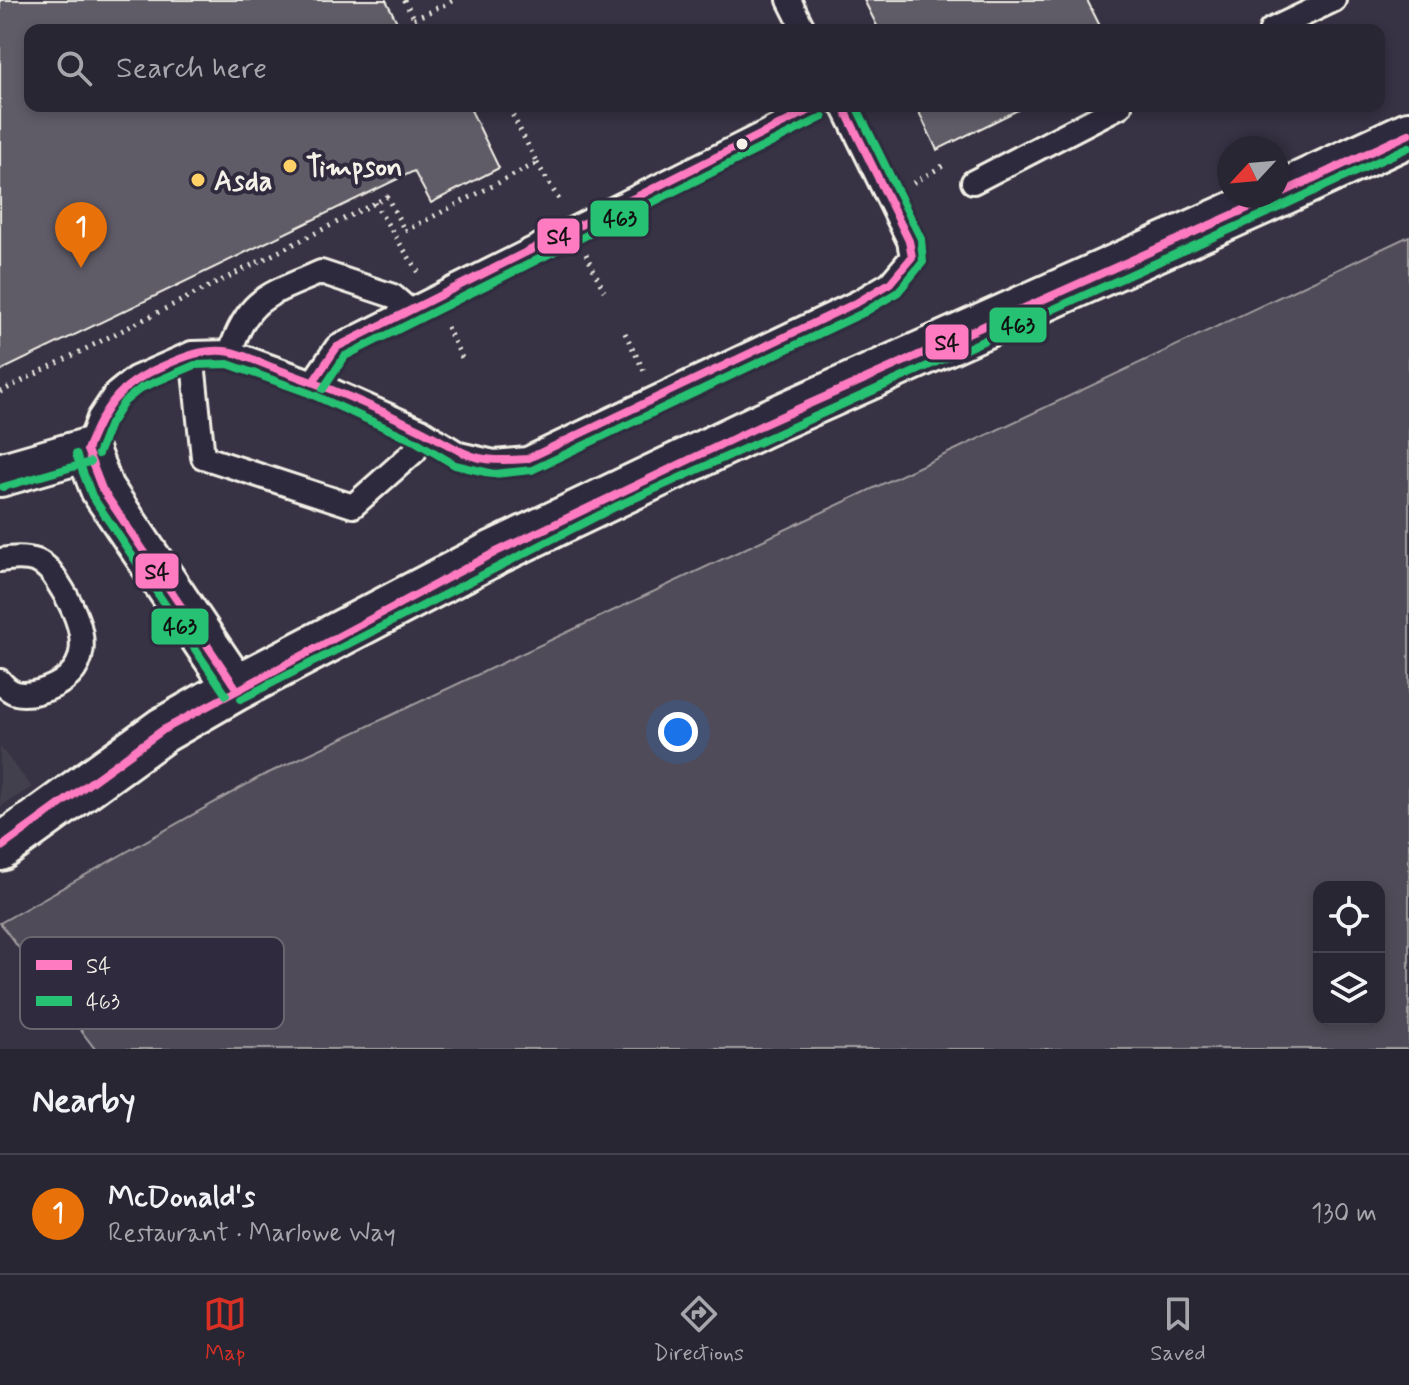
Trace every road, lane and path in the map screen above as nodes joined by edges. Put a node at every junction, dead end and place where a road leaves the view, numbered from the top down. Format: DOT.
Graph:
graph roads {
  1 [pos="404,0"];
  2 [pos="454,0"];
  3 [pos="789,0"];
  4 [pos="1334,0"];
  5 [pos="414,19"];
  6 [pos="417,24"];
  7 [pos="801,24"];
  8 [pos="1284,24"];
  9 [pos="806,112"];
  10 [pos="846,112"];
  11 [pos="1108,112"];
  12 [pos="1409,134"];
  13 [pos="537,163"];
  14 [pos="973,182"];
  15 [pos="1289,190"];
  16 [pos="888,197"];
  17 [pos="374,203"];
  18 [pos="563,206"];
  19 [pos="1249,208"];
  20 [pos="584,249"];
  21 [pos="421,275"];
  22 [pos="604,291"];
  23 [pos="409,310"];
  24 [pos="443,319"];
  25 [pos="625,333"];
  26 [pos="230,352"];
  27 [pos="192,353"];
  28 [pos="463,360"];
  29 [pos="313,382"];
  30 [pos="658,398"];
  31 [pos="421,430"];
  32 [pos="87,450"];
  33 [pos="0,475"];
  34 [pos="0,560"];
  35 [pos="0,681"];
  36 [pos="236,688"];
  37 [pos="0,848"];
  1 -- 5 [label="path"];
  2 -- 5 [label="path"];
  3 -- 7 [label="lane"];
  4 -- 8 [label="lane"];
  5 -- 6 [label="path"];
  9 -- 23 [label="lane"];
  10 -- 16 [label="lane"];
  11 -- 14 [label="lane"];
  12 -- 15 [label="main road"];
  13 -- 18 [label="path"];
  14 -- 16 [label="path"];
  16 -- 30 [label="lane"];
  17 -- 21 [label="path"];
  19 -- 36 [label="main road"];
  20 -- 22 [label="path"];
  23 -- 26 [label="lane"];
  23 -- 29 [label="lane"];
  24 -- 28 [label="path"];
  25 -- 30 [label="path"];
  26 -- 27 [label="lane"];
  26 -- 29 [label="lane"];
  27 -- 31 [label="lane"];
  27 -- 32 [label="lane"];
  29 -- 31 [label="lane"];
  30 -- 31 [label="lane"];
  32 -- 33 [label="street"];
  32 -- 36 [label="street"];
  34 -- 35 [label="lane"];
  36 -- 37 [label="main road"];
}
